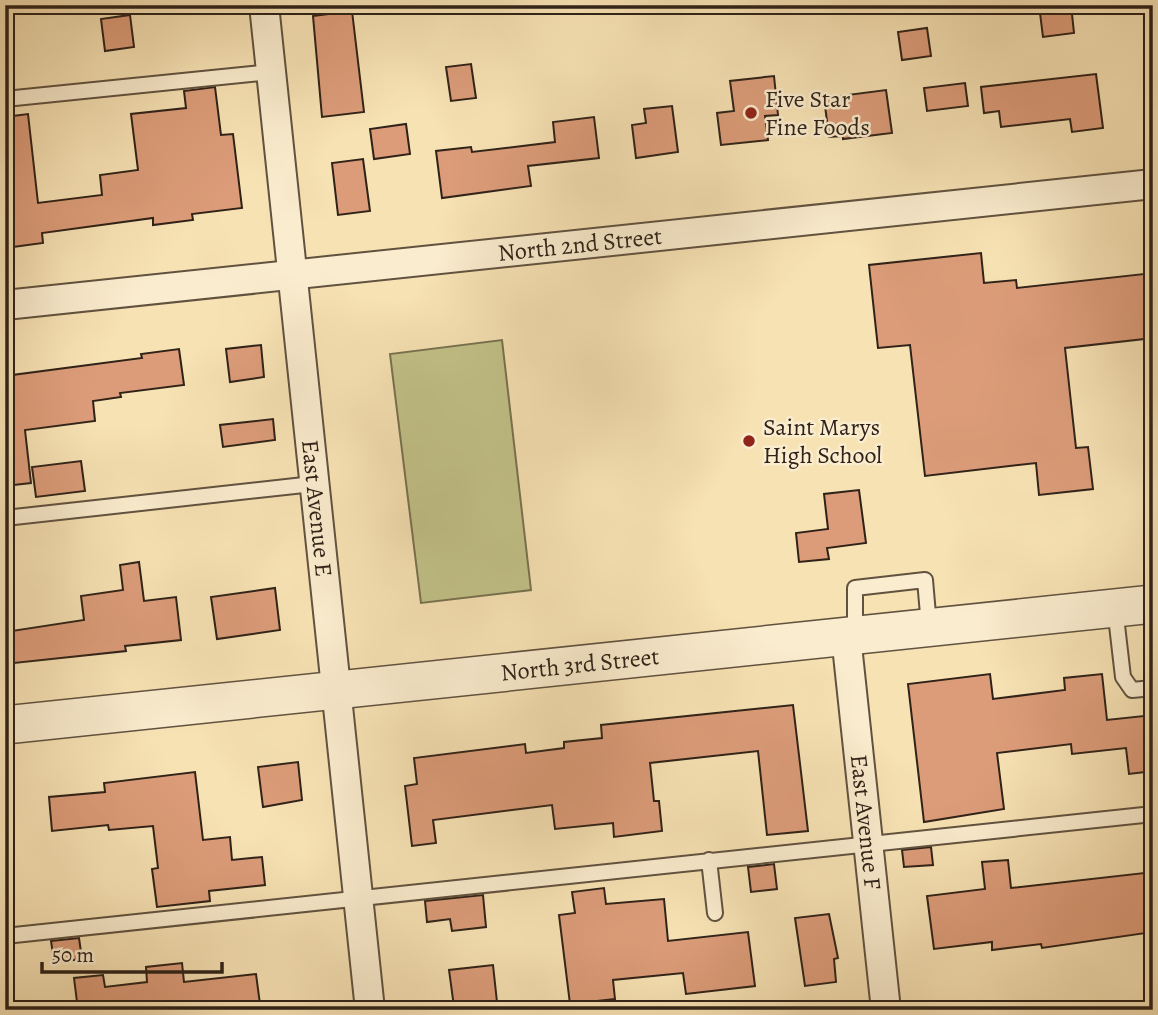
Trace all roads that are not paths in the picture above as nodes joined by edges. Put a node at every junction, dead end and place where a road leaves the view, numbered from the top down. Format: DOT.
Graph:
graph roads {
  1 [pos="264,5"];
  2 [pos="271,72"];
  3 [pos="5,99"];
  4 [pos="1153,184"];
  5 [pos="293,276"];
  6 [pos="5,305"];
  7 [pos="313,484"];
  8 [pos="5,518"];
  9 [pos="1153,604"];
  10 [pos="1115,608"];
  11 [pos="930,628"];
  12 [pos="851,636"];
  13 [pos="1153,688"];
  14 [pos="336,691"];
  15 [pos="5,725"];
  16 [pos="1153,814"];
  17 [pos="868,844"];
  18 [pos="709,860"];
  19 [pos="358,899"];
  20 [pos="715,913"];
  21 [pos="5,936"];
  22 [pos="370,1010"];
  23 [pos="886,1010"];
  1 -- 2 [label="street, East Avenue E"];
  2 -- 3 [label="lane"];
  2 -- 5 [label="street, East Avenue E"];
  4 -- 5 [label="street, North 2nd Street"];
  5 -- 6 [label="street, North 2nd Street"];
  5 -- 7 [label="street, East Avenue E"];
  7 -- 8 [label="lane"];
  7 -- 14 [label="street, East Avenue E"];
  9 -- 10 [label="street, North 3rd Street"];
  10 -- 11 [label="street, North 3rd Street"];
  10 -- 13 [label="lane"];
  11 -- 12 [label="street, North 3rd Street"];
  11 -- 12 [label="lane"];
  12 -- 14 [label="street, North 3rd Street"];
  12 -- 17 [label="street, East Avenue F"];
  14 -- 15 [label="street, North 3rd Street"];
  14 -- 19 [label="street, East Avenue E"];
  16 -- 17 [label="lane"];
  17 -- 18 [label="lane"];
  17 -- 23 [label="street, East Avenue F"];
  18 -- 19 [label="lane"];
  18 -- 20 [label="lane"];
  19 -- 21 [label="lane"];
  19 -- 22 [label="street, East Avenue E"];
}
